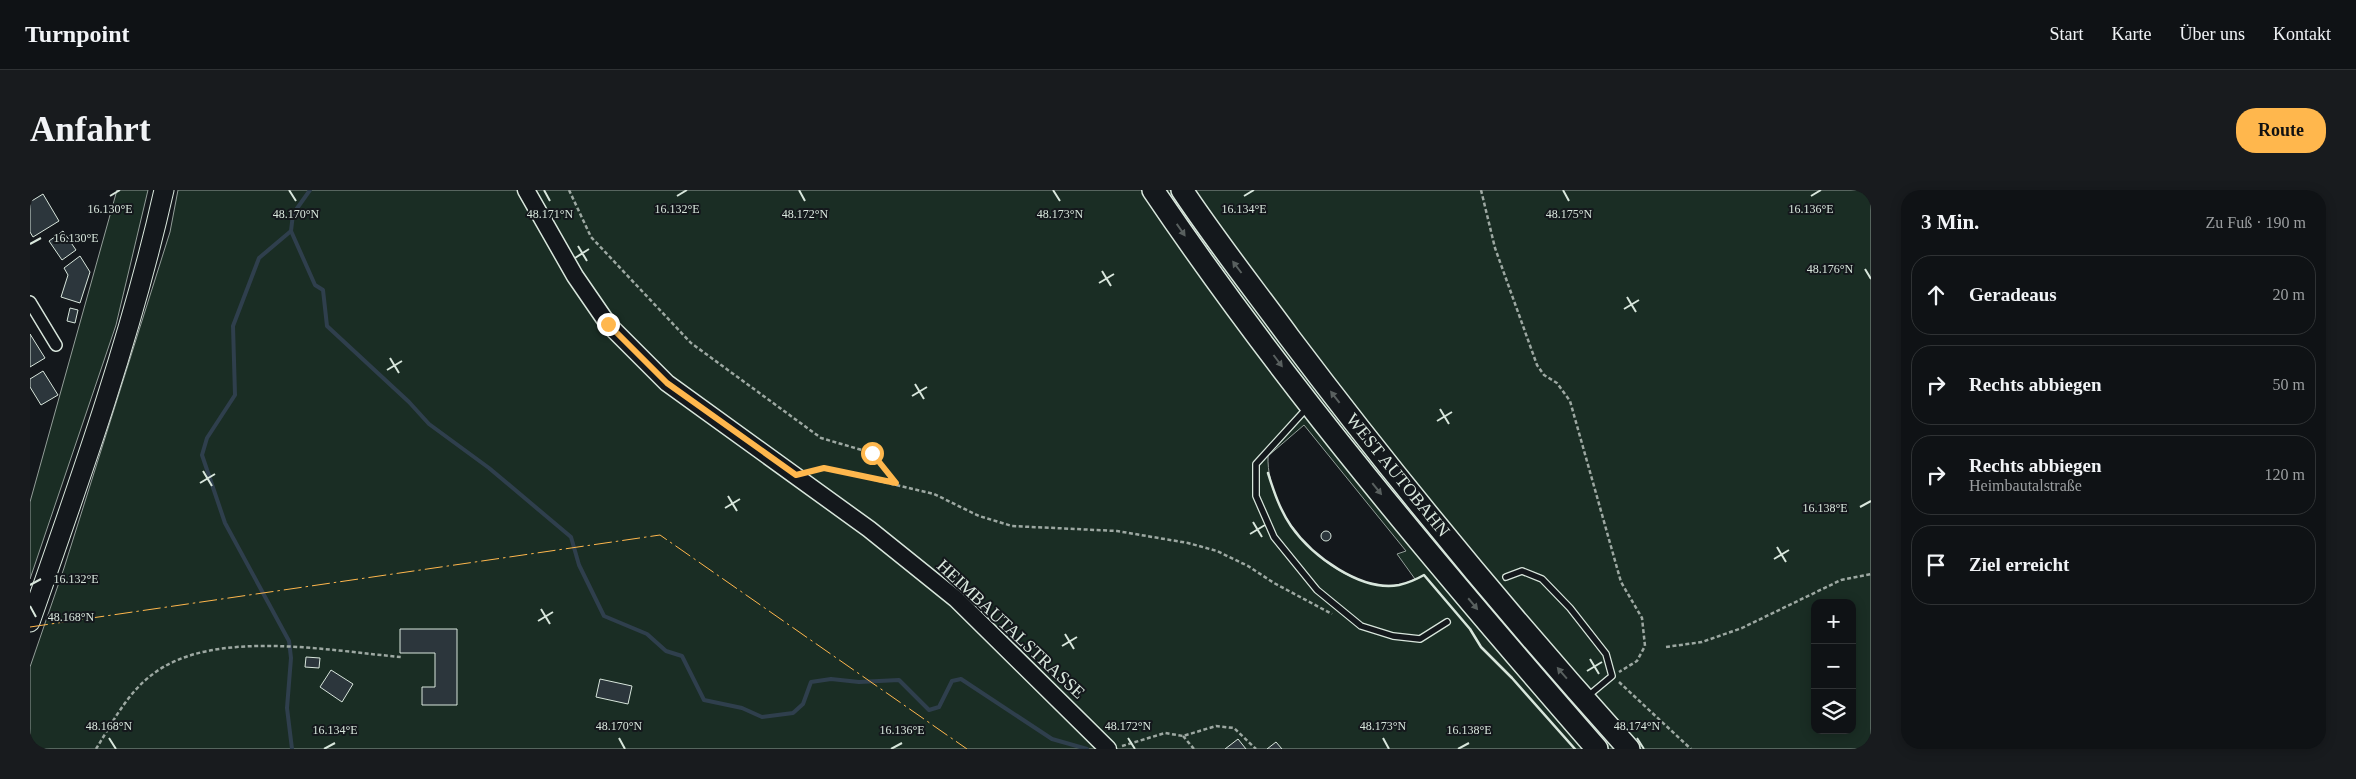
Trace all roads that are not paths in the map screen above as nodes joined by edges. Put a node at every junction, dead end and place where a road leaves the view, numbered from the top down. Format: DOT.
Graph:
graph roads {
  1 [pos="164,190"];
  2 [pos="526,190"];
  3 [pos="1153,190"];
  4 [pos="1182,190"];
  5 [pos="30,302"];
  6 [pos="56,345"];
  7 [pos="1310,404"];
  8 [pos="1506,577"];
  9 [pos="30,622"];
  10 [pos="1447,622"];
  11 [pos="1584,699"];
  12 [pos="1108,749"];
  13 [pos="1597,749"];
  14 [pos="1629,749"];
  1 -- 9 [label="main road"];
  2 -- 12 [label="street, HEIMBAUTALSTRASSE"];
  3 -- 7 [label="highway, WEST AUTOBAHN, one-way"];
  11 -- 4 [label="highway, WEST AUTOBAHN, one-way"];
  5 -- 6 [label="street"];
  7 -- 10 [label="lane"];
  7 -- 13 [label="highway, WEST AUTOBAHN, one-way"];
  8 -- 11 [label="lane"];
  11 -- 14 [label="highway, WEST AUTOBAHN"];
}
